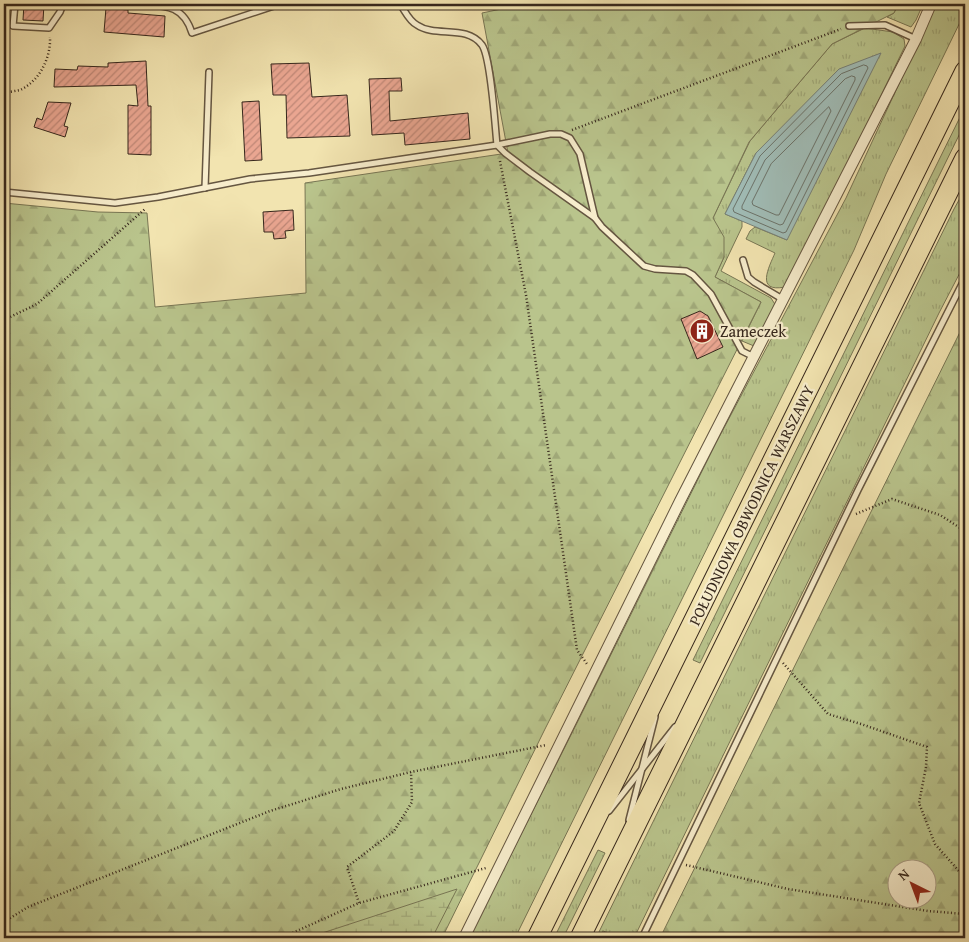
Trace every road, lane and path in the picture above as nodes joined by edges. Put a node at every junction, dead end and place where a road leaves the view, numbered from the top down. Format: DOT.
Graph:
graph roads {
  1 [pos="63,4"];
  2 [pos="138,4"];
  3 [pos="280,4"];
  4 [pos="400,4"];
  5 [pos="931,4"];
  6 [pos="4,5"];
  7 [pos="15,5"];
  8 [pos="849,26"];
  9 [pos="49,28"];
  10 [pos="916,39"];
  11 [pos="965,71"];
  12 [pos="209,72"];
  13 [pos="4,93"];
  14 [pos="561,134"];
  15 [pos="498,145"];
  16 [pos="965,158"];
  17 [pos="205,188"];
  18 [pos="4,192"];
  19 [pos="158,197"];
  20 [pos="595,218"];
  21 [pos="743,260"];
  22 [pos="965,278"];
  23 [pos="784,300"];
  24 [pos="4,320"];
  25 [pos="754,357"];
  26 [pos="845,518"];
  27 [pos="965,531"];
  28 [pos="779,658"];
  29 [pos="594,674"];
  30 [pos="665,679"];
  31 [pos="700,695"];
  32 [pos="658,706"];
  33 [pos="656,715"];
  34 [pos="682,717"];
  35 [pos="677,724"];
  36 [pos="562,742"];
  37 [pos="642,769"];
  38 [pos="411,772"];
  39 [pos="628,823"];
  40 [pos="626,832"];
  41 [pos="585,842"];
  42 [pos="619,860"];
  43 [pos="502,863"];
  44 [pos="679,863"];
  45 [pos="965,878"];
  46 [pos="359,903"];
  47 [pos="965,914"];
  48 [pos="4,922"];
  49 [pos="276,938"];
  50 [pos="464,938"];
  51 [pos="537,938"];
  52 [pos="580,938"];
  53 [pos="642,938"];
  1 -- 9 [label="lane"];
  2 -- 3 [label="lane"];
  4 -- 15 [label="lane"];
  5 -- 10 [label="street"];
  6 -- 7 [label="lane"];
  7 -- 9 [label="lane"];
  8 -- 10 [label="lane"];
  8 -- 14 [label="path"];
  9 -- 13 [label="path"];
  10 -- 23 [label="street"];
  11 -- 30 [label="highway, POŁUDNIOWA OBWODNICA WARSZAWY"];
  12 -- 17 [label="lane"];
  14 -- 15 [label="lane"];
  14 -- 20 [label="lane"];
  15 -- 17 [label="lane"];
  15 -- 20 [label="lane"];
  15 -- 29 [label="path"];
  16 -- 31 [label="highway"];
  17 -- 19 [label="lane"];
  18 -- 19 [label="lane"];
  19 -- 24 [label="path"];
  20 -- 25 [label="lane"];
  21 -- 23 [label="lane"];
  22 -- 26 [label="lane"];
  23 -- 25 [label="street"];
  25 -- 29 [label="street"];
  26 -- 27 [label="path"];
  26 -- 28 [label="lane"];
  28 -- 44 [label="lane"];
  28 -- 45 [label="path"];
  29 -- 36 [label="street"];
  30 -- 32 [label="lane"];
  30 -- 41 [label="highway, POŁUDNIOWA OBWODNICA WARSZAWY"];
  31 -- 34 [label="lane"];
  31 -- 42 [label="highway"];
  33 -- 37 [label="lane"];
  35 -- 37 [label="lane"];
  36 -- 38 [label="path"];
  36 -- 43 [label="street"];
  37 -- 39 [label="lane"];
  37 -- 41 [label="lane"];
  38 -- 46 [label="path"];
  38 -- 48 [label="path"];
  40 -- 42 [label="lane"];
  41 -- 51 [label="highway, POŁUDNIOWA OBWODNICA WARSZAWY"];
  42 -- 52 [label="highway"];
  43 -- 46 [label="path"];
  43 -- 50 [label="street"];
  44 -- 47 [label="path"];
  44 -- 53 [label="lane"];
  46 -- 49 [label="path"];
}
